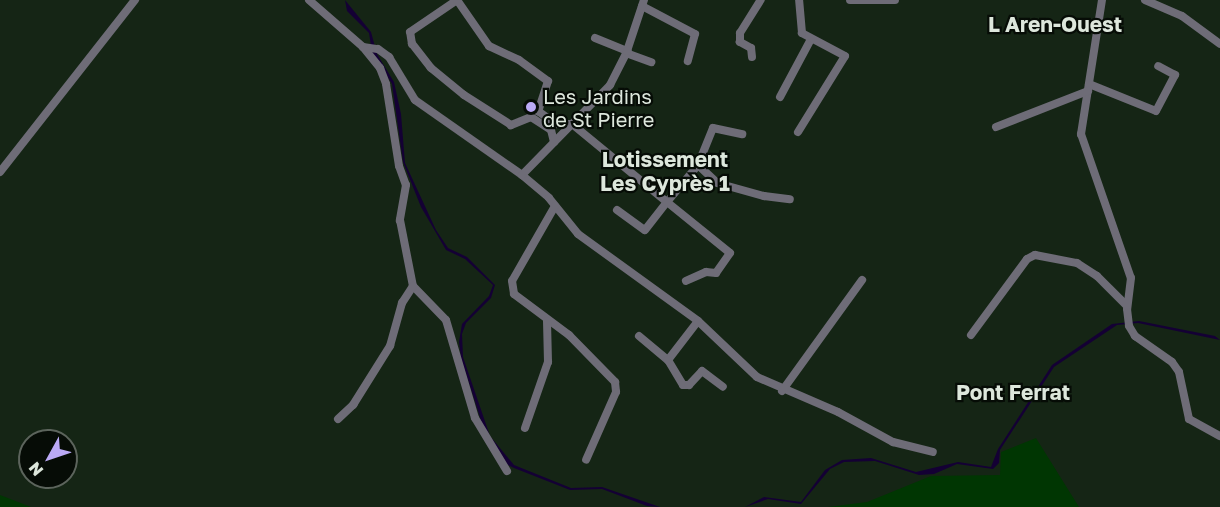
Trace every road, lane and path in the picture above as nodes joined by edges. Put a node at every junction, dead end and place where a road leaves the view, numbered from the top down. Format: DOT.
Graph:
graph roads {
  1 [pos="135,0"];
  2 [pos="309,0"];
  3 [pos="761,0"];
  4 [pos="799,0"];
  5 [pos="850,0"];
  6 [pos="859,0"];
  7 [pos="895,0"];
  8 [pos="1102,0"];
  9 [pos="1145,0"];
  10 [pos="643,3"];
  11 [pos="595,38"];
  12 [pos="812,39"];
  13 [pos="1220,44"];
  14 [pos="365,47"];
  15 [pos="626,52"];
  16 [pos="752,57"];
  17 [pos="688,61"];
  18 [pos="651,62"];
  19 [pos="1158,66"];
  20 [pos="1089,88"];
  21 [pos="780,98"];
  22 [pos="538,111"];
  23 [pos="531,117"];
  24 [pos="572,124"];
  25 [pos="996,127"];
  26 [pos="798,132"];
  27 [pos="742,134"];
  28 [pos="554,142"];
  29 [pos="698,165"];
  30 [pos="0,172"];
  31 [pos="522,175"];
  32 [pos="790,199"];
  33 [pos="667,202"];
  34 [pos="555,206"];
  35 [pos="617,210"];
  36 [pos="862,280"];
  37 [pos="686,281"];
  38 [pos="413,286"];
  39 [pos="1127,306"];
  40 [pos="547,321"];
  41 [pos="698,321"];
  42 [pos="971,335"];
  43 [pos="639,336"];
  44 [pos="668,360"];
  45 [pos="723,387"];
  46 [pos="782,391"];
  47 [pos="338,419"];
  48 [pos="525,428"];
  49 [pos="1220,436"];
  50 [pos="933,452"];
  51 [pos="586,460"];
  52 [pos="507,471"];
  1 -- 30 [label="street"];
  2 -- 14 [label="street"];
  3 -- 16 [label="street"];
  4 -- 12 [label="street"];
  5 -- 6 [label="street"];
  6 -- 7 [label="street"];
  8 -- 20 [label="street"];
  9 -- 13 [label="street"];
  10 -- 15 [label="street"];
  10 -- 17 [label="street"];
  11 -- 15 [label="street"];
  12 -- 21 [label="street"];
  12 -- 26 [label="street"];
  14 -- 31 [label="street"];
  14 -- 38 [label="street"];
  15 -- 18 [label="street"];
  15 -- 24 [label="street"];
  19 -- 20 [label="street"];
  20 -- 25 [label="street"];
  20 -- 39 [label="street"];
  22 -- 23 [label="street"];
  22 -- 23 [label="street"];
  22 -- 24 [label="street"];
  23 -- 28 [label="street"];
  24 -- 28 [label="street"];
  24 -- 33 [label="street"];
  27 -- 29 [label="street"];
  28 -- 31 [label="street"];
  29 -- 32 [label="street"];
  29 -- 33 [label="street"];
  31 -- 34 [label="street"];
  33 -- 35 [label="street"];
  33 -- 37 [label="street"];
  34 -- 40 [label="street"];
  34 -- 41 [label="street"];
  36 -- 46 [label="street"];
  38 -- 47 [label="street"];
  38 -- 52 [label="street"];
  39 -- 42 [label="street"];
  39 -- 49 [label="street"];
  40 -- 48 [label="street"];
  40 -- 51 [label="street"];
  41 -- 44 [label="street"];
  41 -- 46 [label="street"];
  43 -- 44 [label="street"];
  44 -- 45 [label="street"];
  46 -- 50 [label="street"];
}
